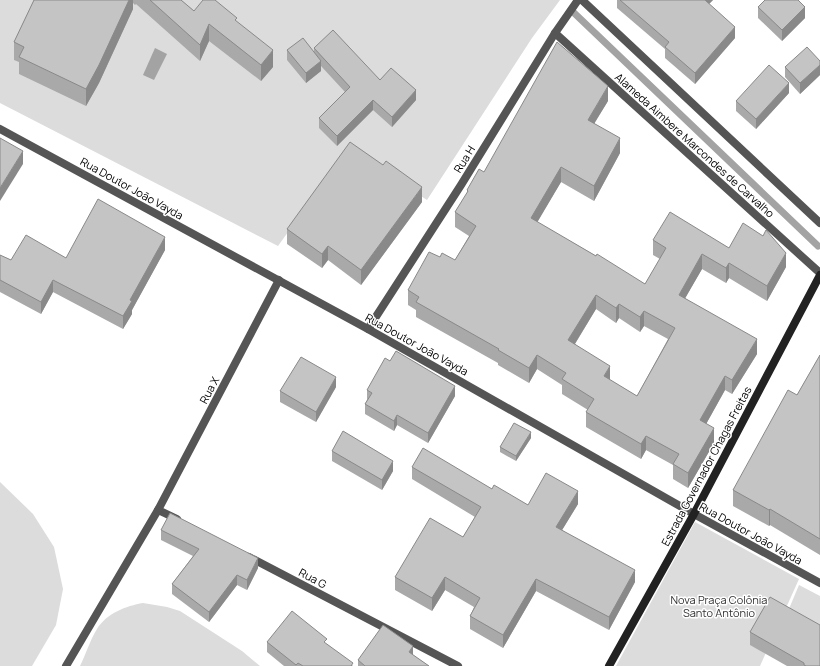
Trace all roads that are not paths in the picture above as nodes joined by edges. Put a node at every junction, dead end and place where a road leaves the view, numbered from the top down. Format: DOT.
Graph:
graph roads {
  1 [pos="578,0"];
  2 [pos="582,0"];
  3 [pos="554,33"];
  4 [pos="0,129"];
  5 [pos="820,223"];
  6 [pos="820,274"];
  7 [pos="279,280"];
  8 [pos="368,329"];
  9 [pos="158,510"];
  10 [pos="694,514"];
  11 [pos="186,524"];
  12 [pos="242,553"];
  13 [pos="820,583"];
  14 [pos="66,666"];
  15 [pos="458,666"];
  16 [pos="609,666"];
  1 -- 3 [label="street, Rua H"];
  2 -- 5 [label="street"];
  3 -- 6 [label="street, Alameda Aimbere Marcondes de Carvalho"];
  3 -- 8 [label="street, Rua H"];
  4 -- 7 [label="street, Rua Doutor João Vayda"];
  6 -- 10 [label="main road, Estrada Governador Chagas Freitas"];
  7 -- 8 [label="street, Rua Doutor João Vayda"];
  7 -- 9 [label="street, Rua X"];
  8 -- 10 [label="street, Rua Doutor João Vayda"];
  9 -- 11 [label="street"];
  9 -- 14 [label="street, Rua X"];
  10 -- 13 [label="street, Rua Doutor João Vayda"];
  10 -- 16 [label="main road, Estrada Governador Chagas Freitas"];
  12 -- 15 [label="street, Rua G"];
}
